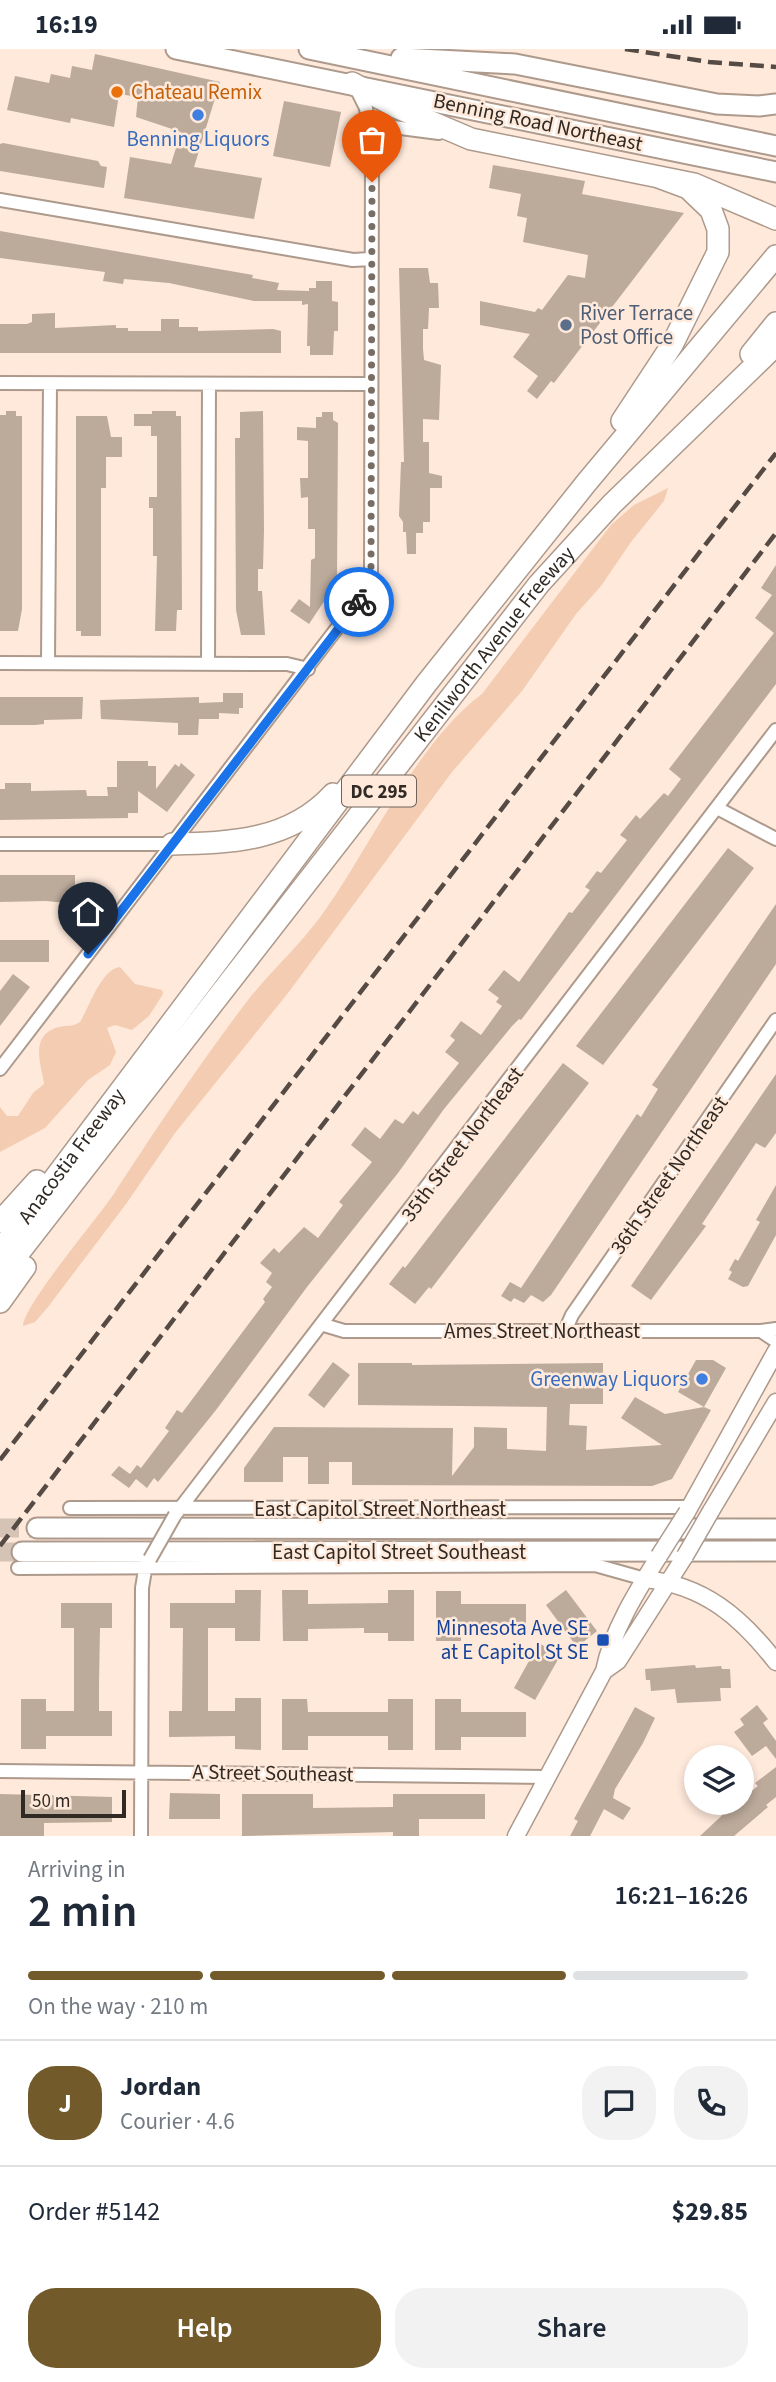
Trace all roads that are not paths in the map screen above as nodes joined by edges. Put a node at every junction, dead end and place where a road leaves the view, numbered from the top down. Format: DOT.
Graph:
graph roads {
  1 [pos="176,49"];
  2 [pos="309,49"];
  3 [pos="340,55"];
  4 [pos="352,83"];
  5 [pos="776,104"];
  6 [pos="471,139"];
  7 [pos="776,146"];
  8 [pos="372,150"];
  9 [pos="776,172"];
  10 [pos="661,178"];
  11 [pos="0,200"];
  12 [pos="776,219"];
  13 [pos="776,256"];
  14 [pos="370,259"];
  15 [pos="776,323"];
  16 [pos="776,345"];
  17 [pos="0,383"];
  18 [pos="50,383"];
  19 [pos="209,383"];
  20 [pos="371,384"];
  21 [pos="689,429"];
  22 [pos="526,559"];
  23 [pos="0,663"];
  24 [pos="48,663"];
  25 [pos="208,663"];
  26 [pos="307,670"];
  27 [pos="776,730"];
  28 [pos="389,733"];
  29 [pos="717,808"];
  30 [pos="776,839"];
  31 [pos="0,844"];
  32 [pos="172,844"];
  33 [pos="776,1020"];
  34 [pos="142,1061"];
  35 [pos="0,1069"];
  36 [pos="86,1169"];
  37 [pos="0,1222"];
  38 [pos="0,1251"];
  39 [pos="0,1277"];
  40 [pos="0,1303"];
  41 [pos="324,1325"];
  42 [pos="776,1329"];
  43 [pos="565,1331"];
  44 [pos="761,1331"];
  45 [pos="776,1341"];
  46 [pos="776,1351"];
  47 [pos="776,1402"];
  48 [pos="70,1509"];
  49 [pos="688,1510"];
  50 [pos="177,1512"];
  51 [pos="776,1527"];
  52 [pos="37,1528"];
  53 [pos="776,1551"];
  54 [pos="20,1560"];
  55 [pos="147,1564"];
  56 [pos="645,1579"];
  57 [pos="670,1582"];
  58 [pos="776,1662"];
  59 [pos="604,1671"];
  60 [pos="0,1771"];
  61 [pos="141,1771"];
  62 [pos="545,1777"];
  63 [pos="527,1811"];
  64 [pos="141,1836"];
  65 [pos="507,1836"];
  66 [pos="516,1836"];
  1 -- 4 [label="main road, Benning Road Northeast"];
  2 -- 3 [label="main road, Benning Road Northeast"];
  3 -- 5 [label="main road"];
  3 -- 7 [label="main road, Benning Road Northeast"];
  4 -- 6 [label="highway"];
  4 -- 8 [label="street"];
  4 -- 9 [label="main road, Benning Road Northeast"];
  6 -- 8 [label="street"];
  6 -- 10 [label="highway"];
  8 -- 14 [label="street"];
  10 -- 12 [label="highway"];
  10 -- 22 [label="highway"];
  11 -- 14 [label="street"];
  13 -- 22 [label="highway, Kenilworth Avenue Freeway / DC 295"];
  14 -- 20 [label="street"];
  15 -- 21 [label="highway"];
  16 -- 21 [label="highway, Kenilworth Avenue Freeway / DC 295"];
  17 -- 18 [label="street"];
  18 -- 19 [label="street"];
  18 -- 24 [label="street"];
  19 -- 20 [label="street"];
  19 -- 25 [label="street"];
  20 -- 26 [label="street"];
  21 -- 36 [label="highway, Kenilworth Avenue Freeway / DC 295"];
  22 -- 28 [label="highway, Kenilworth Avenue Freeway / DC 295"];
  23 -- 24 [label="street"];
  24 -- 25 [label="street"];
  25 -- 26 [label="street"];
  26 -- 32 [label="street"];
  27 -- 29 [label="street, 35th Street Northeast"];
  28 -- 32 [label="highway"];
  28 -- 34 [label="highway, Kenilworth Avenue Freeway / DC 295"];
  29 -- 30 [label="street"];
  29 -- 41 [label="street, 35th Street Northeast"];
  31 -- 32 [label="street"];
  32 -- 35 [label="street"];
  33 -- 43 [label="street, 36th Street Northeast"];
  34 -- 37 [label="highway"];
  34 -- 38 [label="highway, Anacostia Freeway / DC 295"];
  36 -- 39 [label="highway"];
  36 -- 40 [label="highway, Anacostia Freeway / DC 295"];
  41 -- 43 [label="street, Ames Street Northeast"];
  41 -- 50 [label="street, 35th Street Northeast"];
  42 -- 44 [label="street, Ames Street Northeast"];
  43 -- 44 [label="street, Ames Street Northeast"];
  44 -- 45 [label="street"];
  46 -- 49 [label="main road"];
  47 -- 57 [label="main road, bridge"];
  48 -- 50 [label="street, East Capitol Street Northeast"];
  49 -- 50 [label="street, East Capitol Street Northeast"];
  49 -- 56 [label="main road, bridge"];
  50 -- 55 [label="street, 35th Street Northeast, bridge"];
  51 -- 52 [label="main road, East Capitol Street Northeast"];
  53 -- 54 [label="main road, East Capitol Street Southeast"];
  54 -- 55 [label="street, East Capitol Street Southeast"];
  55 -- 56 [label="street, East Capitol Street Southeast"];
  55 -- 61 [label="street"];
  56 -- 57 [label="main road"];
  56 -- 59 [label="main road"];
  57 -- 58 [label="main road"];
  57 -- 59 [label="main road"];
  59 -- 62 [label="main road"];
  60 -- 61 [label="street, A Street Southeast"];
  61 -- 62 [label="street, A Street Southeast"];
  61 -- 64 [label="street"];
  62 -- 63 [label="main road"];
  63 -- 65 [label="main road"];
  63 -- 66 [label="main road"];
}
